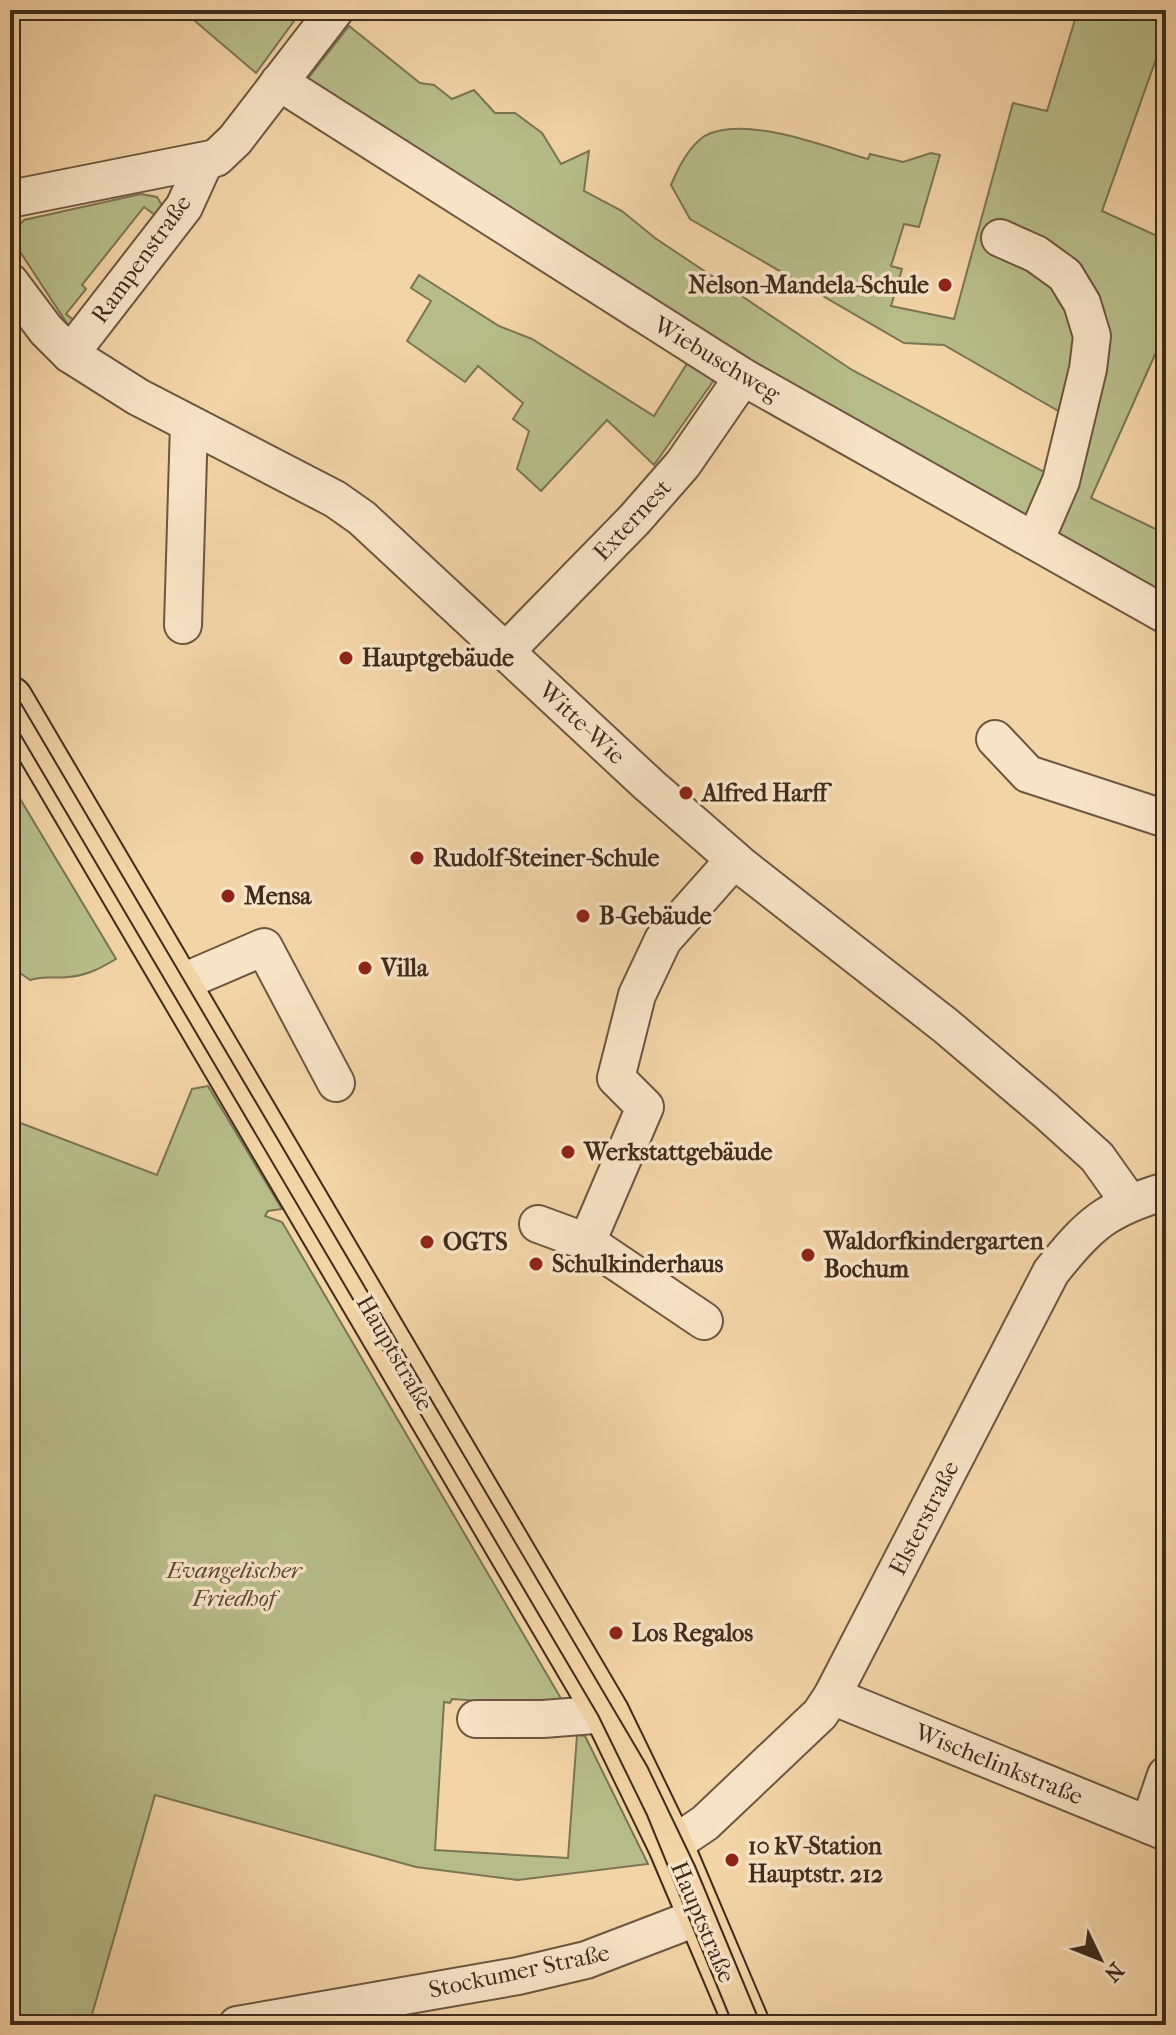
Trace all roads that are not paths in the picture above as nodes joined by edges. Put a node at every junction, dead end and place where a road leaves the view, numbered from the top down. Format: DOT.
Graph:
graph roads {
  1 [pos="335,10"];
  2 [pos="279,82"];
  3 [pos="205,161"];
  4 [pos="10,199"];
  5 [pos="1000,238"];
  6 [pos="10,282"];
  7 [pos="70,354"];
  8 [pos="743,377"];
  9 [pos="189,424"];
  10 [pos="1035,541"];
  11 [pos="1166,615"];
  12 [pos="183,625"];
  13 [pos="506,651"];
  14 [pos="10,699"];
  15 [pos="995,739"];
  16 [pos="1166,819"];
  17 [pos="734,860"];
  18 [pos="178,984"];
  19 [pos="336,1083"];
  20 [pos="1166,1191"];
  21 [pos="1129,1202"];
  22 [pos="538,1224"];
  23 [pos="587,1242"];
  24 [pos="704,1321"];
  25 [pos="832,1696"];
  26 [pos="607,1714"];
  27 [pos="476,1719"];
  28 [pos="1166,1775"];
  29 [pos="1157,1829"];
  30 [pos="671,1846"];
  31 [pos="701,1916"];
  32 [pos="237,2025"];
  33 [pos="747,2025"];
  1 -- 2 [label="street, Rampenstraße"];
  2 -- 3 [label="street, Rampenstraße"];
  2 -- 8 [label="street, Wiebuschweg"];
  3 -- 4 [label="street, Rampenstraße"];
  3 -- 7 [label="street, Rampenstraße"];
  5 -- 10 [label="street"];
  6 -- 7 [label="street, Witte-Wie"];
  7 -- 9 [label="street, Witte-Wie"];
  8 -- 10 [label="street, Wiebuschweg"];
  8 -- 13 [label="street, Externest"];
  9 -- 12 [label="street"];
  9 -- 13 [label="street, Witte-Wie"];
  10 -- 11 [label="street, Wiebuschweg"];
  13 -- 17 [label="street, Witte-Wie"];
  14 -- 18 [label="main road, Hauptstraße"];
  15 -- 16 [label="street"];
  17 -- 21 [label="street, Witte-Wie"];
  17 -- 23 [label="street"];
  18 -- 19 [label="street"];
  18 -- 26 [label="main road, Hauptstraße"];
  20 -- 21 [label="street, Elsterstraße"];
  21 -- 25 [label="street, Elsterstraße"];
  22 -- 23 [label="street"];
  23 -- 24 [label="street"];
  25 -- 29 [label="street, Wischelinkstraße"];
  25 -- 30 [label="street, Elsterstraße"];
  26 -- 27 [label="street"];
  26 -- 30 [label="main road, Hauptstraße"];
  28 -- 29 [label="street"];
  30 -- 31 [label="main road, Hauptstraße"];
  31 -- 32 [label="street, Stockumer Straße"];
  31 -- 33 [label="main road, Hauptstraße"];
}
